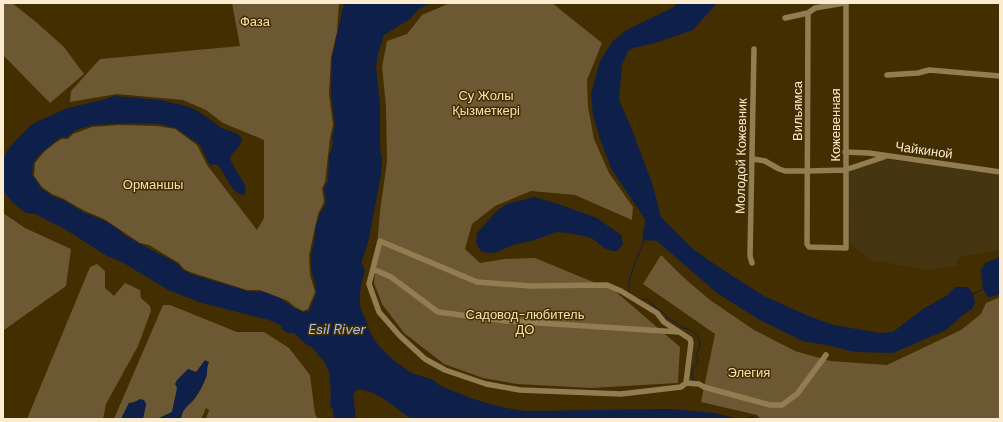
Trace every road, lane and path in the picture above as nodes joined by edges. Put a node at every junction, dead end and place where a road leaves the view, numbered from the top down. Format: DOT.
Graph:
graph roads {
  1 [pos="845,3"];
  2 [pos="808,13"];
  3 [pos="784,18"];
  4 [pos="754,49"];
  5 [pos="887,75"];
  6 [pos="1000,76"];
  7 [pos="845,152"];
  8 [pos="886,156"];
  9 [pos="752,159"];
  10 [pos="845,170"];
  11 [pos="808,171"];
  12 [pos="1000,172"];
  13 [pos="810,247"];
  14 [pos="752,263"];
  15 [pos="373,269"];
  16 [pos="679,332"];
  17 [pos="826,355"];
  18 [pos="686,383"];
  1 -- 2 [label="street"];
  1 -- 7 [label="street, Кожевенная"];
  2 -- 3 [label="street"];
  2 -- 11 [label="street, Вильямса"];
  4 -- 9 [label="street, Молодой Кожевник"];
  5 -- 6 [label="street"];
  7 -- 8 [label="street, Чайкиной"];
  7 -- 10 [label="street, Кожевенная"];
  8 -- 10 [label="street"];
  8 -- 12 [label="street, Чайкиной"];
  9 -- 11 [label="street"];
  9 -- 14 [label="street, Молодой Кожевник"];
  10 -- 11 [label="street"];
  10 -- 13 [label="street, Кожевенная"];
  11 -- 13 [label="street, Вильямса"];
  15 -- 16 [label="street"];
  15 -- 16 [label="street"];
  15 -- 18 [label="street"];
  16 -- 18 [label="street"];
  17 -- 18 [label="street"];
}
